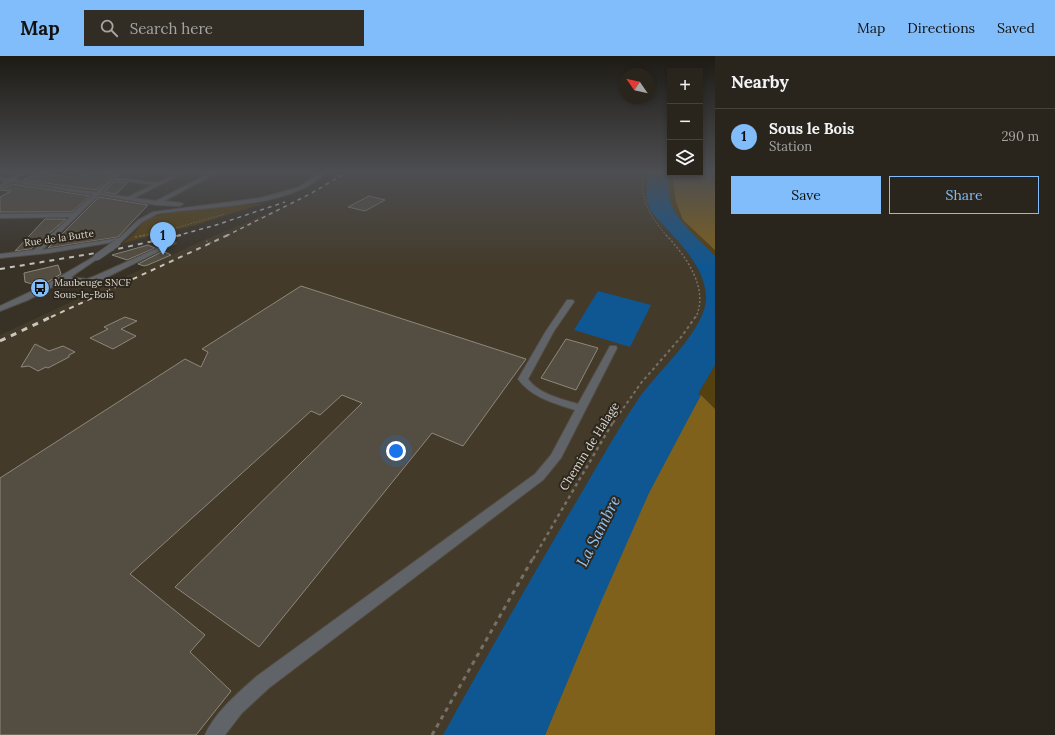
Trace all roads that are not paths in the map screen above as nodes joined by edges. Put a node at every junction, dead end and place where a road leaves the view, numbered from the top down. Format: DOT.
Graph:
graph roads {
  1 [pos="86,204"];
  2 [pos="155,204"];
  3 [pos="170,204"];
  4 [pos="239,204"];
  5 [pos="217,206"];
  6 [pos="73,215"];
  7 [pos="0,216"];
  8 [pos="140,221"];
  9 [pos="119,241"];
  10 [pos="173,243"];
  11 [pos="36,252"];
  12 [pos="0,256"];
  13 [pos="65,278"];
  14 [pos="570,302"];
  15 [pos="0,309"];
  16 [pos="613,348"];
  17 [pos="581,409"];
  18 [pos="214,735"];
  1 -- 6 [label="street"];
  2 -- 8 [label="street"];
  3 -- 5 [label="street"];
  4 -- 5 [label="street"];
  5 -- 8 [label="street"];
  6 -- 7 [label="street"];
  6 -- 11 [label="street"];
  8 -- 9 [label="street"];
  9 -- 11 [label="street, Rue de la Butte"];
  9 -- 13 [label="street, bridge"];
  10 -- 13 [label="street"];
  11 -- 12 [label="street, Rue de la Butte"];
  13 -- 15 [label="street"];
  14 -- 17 [label="street"];
  16 -- 17 [label="street"];
  17 -- 18 [label="street"];
}
